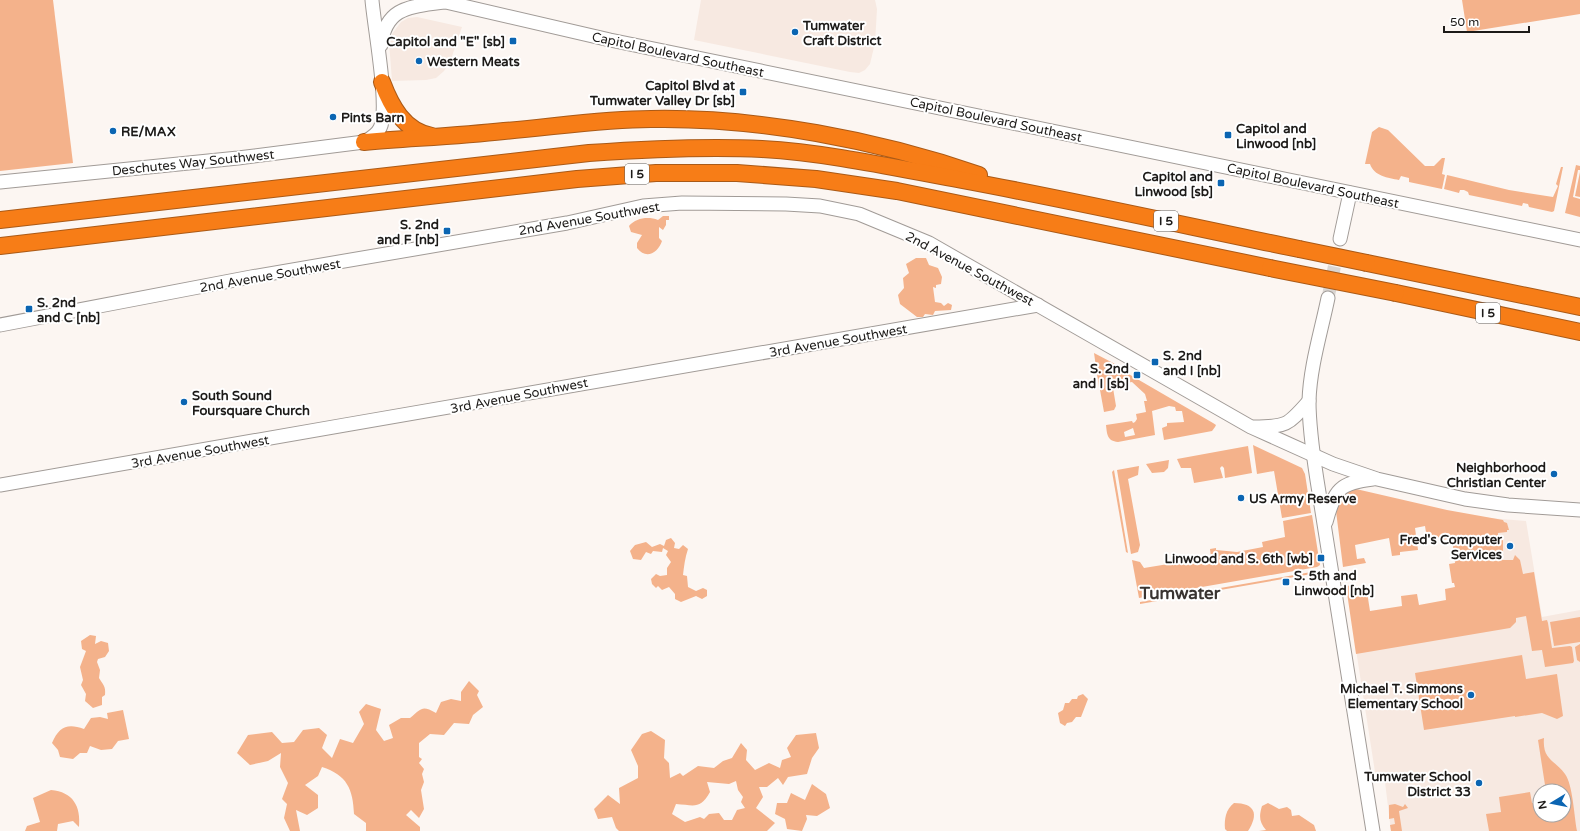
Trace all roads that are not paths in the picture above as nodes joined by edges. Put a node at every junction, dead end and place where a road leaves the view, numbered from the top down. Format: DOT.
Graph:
graph roads {
  1 [pos="372,0"];
  2 [pos="440,1"];
  3 [pos="379,61"];
  4 [pos="382,82"];
  5 [pos="441,137"];
  6 [pos="364,142"];
  7 [pos="0,182"];
  8 [pos="1350,193"];
  9 [pos="1033,194"];
  10 [pos="0,220"];
  11 [pos="140,229"];
  12 [pos="1340,239"];
  13 [pos="1580,240"];
  14 [pos="0,246"];
  15 [pos="0,254"];
  16 [pos="1328,298"];
  17 [pos="1038,306"];
  18 [pos="1580,307"];
  19 [pos="0,325"];
  20 [pos="1580,332"];
  21 [pos="1310,401"];
  22 [pos="1250,427"];
  23 [pos="1313,456"];
  24 [pos="1377,479"];
  25 [pos="0,485"];
  26 [pos="1580,510"];
  27 [pos="1325,526"];
  28 [pos="1373,831"];
  1 -- 3 [label="street"];
  2 -- 3 [label="street"];
  2 -- 8 [label="street, Capitol Boulevard Southeast"];
  3 -- 4 [label="street"];
  4 -- 5 [label="highway"];
  4 -- 6 [label="street"];
  5 -- 6 [label="highway"];
  5 -- 9 [label="highway"];
  6 -- 7 [label="street, Deschutes Way Southwest"];
  8 -- 12 [label="street"];
  8 -- 13 [label="street, Capitol Boulevard Southeast"];
  9 -- 10 [label="highway, I 5"];
  9 -- 18 [label="highway, I 5, bridge"];
  11 -- 14 [label="highway, I 5"];
  11 -- 15 [label="highway"];
  11 -- 20 [label="highway, I 5, bridge"];
  16 -- 21 [label="street"];
  17 -- 19 [label="street, 2nd Avenue Southwest"];
  17 -- 22 [label="street, 2nd Avenue Southwest"];
  17 -- 25 [label="street, 3rd Avenue Southwest"];
  21 -- 22 [label="street"];
  21 -- 23 [label="street"];
  22 -- 23 [label="street, 2nd Avenue Southwest"];
  23 -- 24 [label="street"];
  23 -- 27 [label="street"];
  24 -- 26 [label="street"];
  24 -- 27 [label="street"];
  27 -- 28 [label="street"];
}
